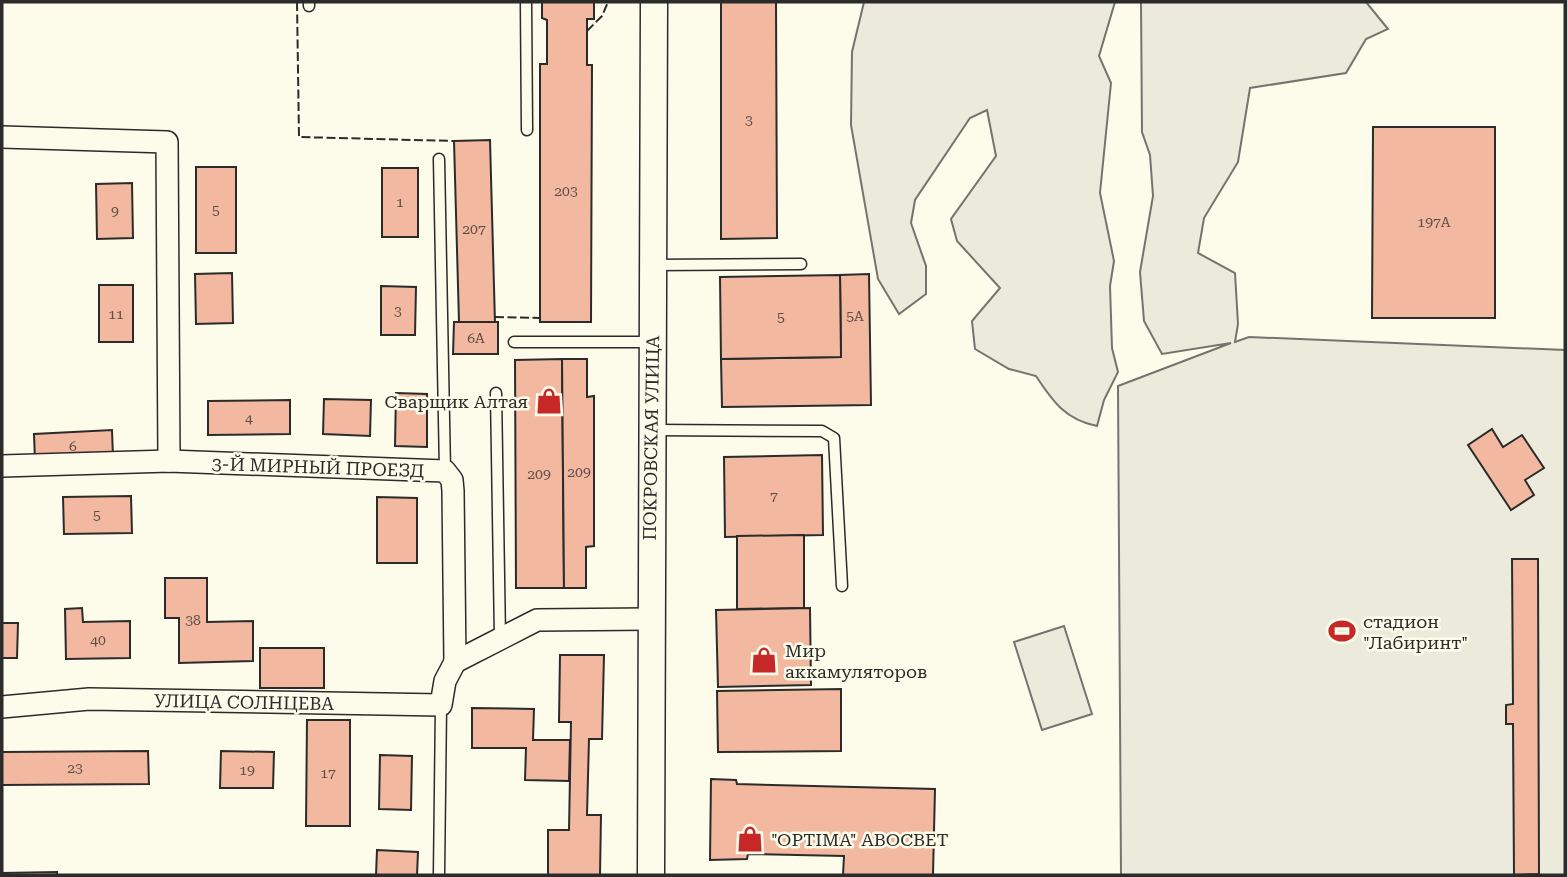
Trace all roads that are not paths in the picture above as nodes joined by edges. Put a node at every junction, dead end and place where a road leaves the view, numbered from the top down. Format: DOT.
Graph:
graph roads {
  1 [pos="526,2"];
  2 [pos="654,2"];
  3 [pos="527,130"];
  4 [pos="2,137"];
  5 [pos="439,159"];
  6 [pos="801,264"];
  7 [pos="653,265"];
  8 [pos="514,342"];
  9 [pos="652,342"];
  10 [pos="496,393"];
  11 [pos="651,430"];
  12 [pos="169,461"];
  13 [pos="2,466"];
  14 [pos="445,471"];
  15 [pos="842,586"];
  16 [pos="650,620"];
  17 [pos="499,638"];
  18 [pos="455,662"];
  19 [pos="441,705"];
  20 [pos="2,707"];
  21 [pos="439,875"];
  22 [pos="651,875"];
  1 -- 3 [label="lane"];
  2 -- 7 [label="street, ПОКРОВСКАЯ УЛИЦА"];
  4 -- 12 [label="street"];
  5 -- 14 [label="lane"];
  6 -- 7 [label="lane"];
  7 -- 9 [label="street, ПОКРОВСКАЯ УЛИЦА"];
  8 -- 9 [label="lane"];
  9 -- 11 [label="street, ПОКРОВСКАЯ УЛИЦА"];
  10 -- 17 [label="lane"];
  11 -- 15 [label="lane"];
  11 -- 16 [label="street, ПОКРОВСКАЯ УЛИЦА"];
  12 -- 13 [label="street, 3-Й МИРНЫЙ ПРОЕЗД"];
  12 -- 14 [label="street, 3-Й МИРНЫЙ ПРОЕЗД"];
  14 -- 18 [label="street, 3-Й МИРНЫЙ ПРОЕЗД"];
  16 -- 17 [label="street"];
  16 -- 22 [label="street, ПОКРОВСКАЯ УЛИЦА"];
  17 -- 18 [label="street"];
  18 -- 19 [label="street"];
  19 -- 20 [label="street, УЛИЦА СОЛНЦЕВА"];
  19 -- 21 [label="lane"];
}
